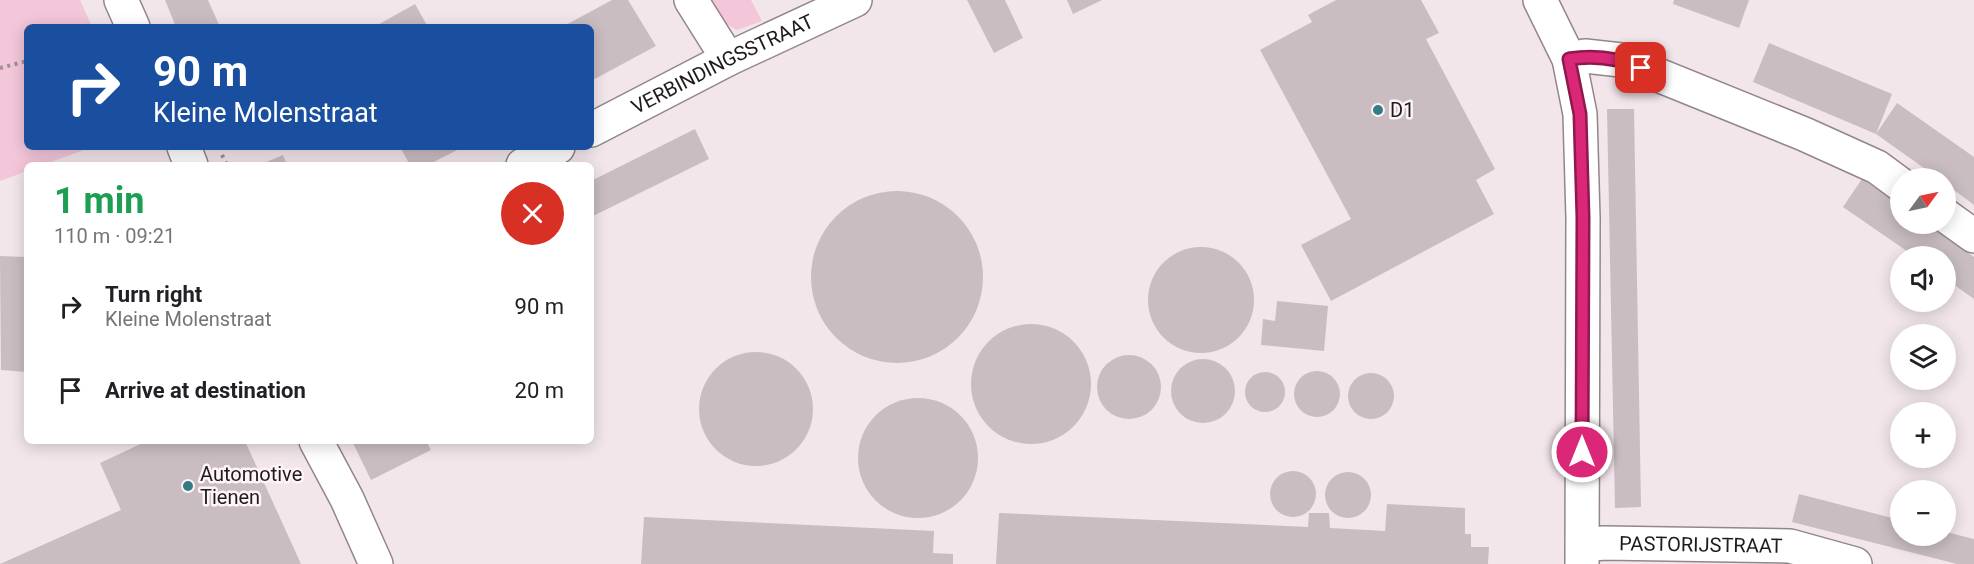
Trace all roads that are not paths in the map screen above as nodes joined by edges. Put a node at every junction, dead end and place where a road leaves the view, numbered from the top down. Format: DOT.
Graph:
graph roads {
  1 [pos="121,0"];
  2 [pos="691,0"];
  3 [pos="855,0"];
  4 [pos="1540,0"];
  5 [pos="132,24"];
  6 [pos="728,59"];
  7 [pos="1569,59"];
  8 [pos="594,128"];
  9 [pos="552,150"];
  10 [pos="529,162"];
  11 [pos="1890,177"];
  12 [pos="1956,223"];
  13 [pos="1974,236"];
  14 [pos="318,444"];
  15 [pos="1582,554"];
  16 [pos="376,564"];
  17 [pos="1855,564"];
  1 -- 5 [label="street"];
  2 -- 6 [label="street"];
  3 -- 6 [label="street, VERBINDINGSSTRAAT"];
  4 -- 7 [label="street, PASTORIJSTRAAT"];
  6 -- 8 [label="street, VERBINDINGSSTRAAT"];
  7 -- 11 [label="street"];
  7 -- 15 [label="street, PASTORIJSTRAAT"];
  9 -- 10 [label="street"];
  12 -- 13 [label="street"];
  14 -- 16 [label="street"];
  15 -- 17 [label="street, PASTORIJSTRAAT"];
}
